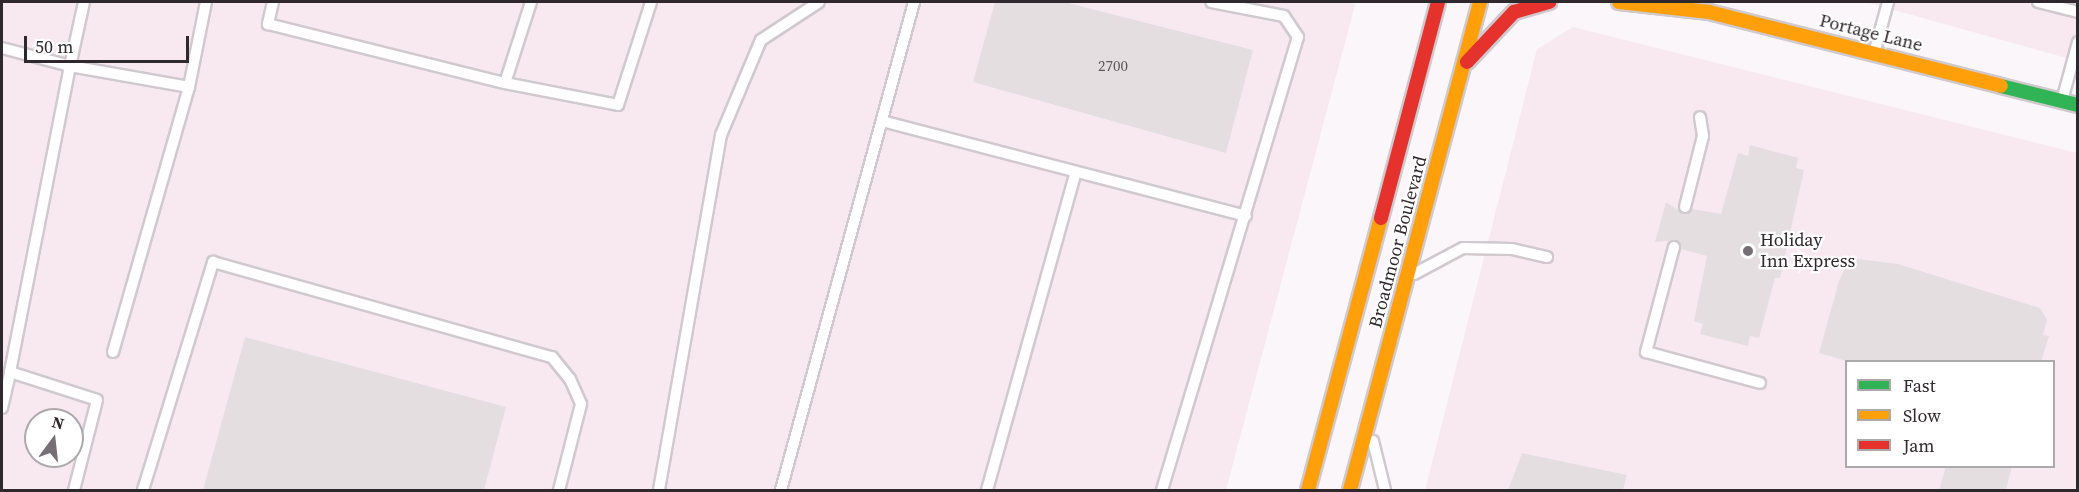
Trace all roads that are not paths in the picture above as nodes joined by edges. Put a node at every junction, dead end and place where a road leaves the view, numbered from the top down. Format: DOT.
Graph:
graph roads {
  1 [pos="84,2"];
  2 [pos="206,2"];
  3 [pos="273,2"];
  4 [pos="531,2"];
  5 [pos="651,2"];
  6 [pos="819,2"];
  7 [pos="914,2"];
  8 [pos="1211,2"];
  9 [pos="1438,2"];
  10 [pos="1480,2"];
  11 [pos="1550,2"];
  12 [pos="1619,2"];
  13 [pos="1888,2"];
  14 [pos="2038,2"];
  15 [pos="1719,10"];
  16 [pos="2078,12"];
  17 [pos="2078,42"];
  18 [pos="2,48"];
  19 [pos="1875,51"];
  20 [pos="1464,65"];
  21 [pos="70,66"];
  22 [pos="505,83"];
  23 [pos="189,87"];
  24 [pos="2062,100"];
  25 [pos="2078,105"];
  26 [pos="1700,117"];
  27 [pos="882,121"];
  28 [pos="1076,172"];
  29 [pos="1685,207"];
  30 [pos="1246,216"];
  31 [pos="1674,247"];
  32 [pos="1547,257"];
  33 [pos="1408,277"];
  34 [pos="113,352"];
  35 [pos="10,372"];
  36 [pos="1761,383"];
  37 [pos="2,408"];
  38 [pos="1369,420"];
  39 [pos="74,490"];
  40 [pos="143,490"];
  41 [pos="559,490"];
  42 [pos="658,490"];
  43 [pos="781,490"];
  44 [pos="987,490"];
  45 [pos="1162,490"];
  46 [pos="1308,490"];
  47 [pos="1350,490"];
  48 [pos="1385,490"];
  1 -- 21 [label="lane"];
  2 -- 23 [label="lane"];
  3 -- 22 [label="lane"];
  4 -- 22 [label="lane"];
  5 -- 22 [label="lane"];
  6 -- 42 [label="lane"];
  7 -- 27 [label="lane"];
  8 -- 30 [label="lane"];
  9 -- 46 [label="main road, Broadmoor Boulevard"];
  10 -- 20 [label="main road, Broadmoor Boulevard"];
  11 -- 20 [label="main road"];
  12 -- 15 [label="main road, Portage Lane"];
  13 -- 19 [label="lane"];
  14 -- 16 [label="lane"];
  15 -- 19 [label="main road, Portage Lane"];
  17 -- 24 [label="lane"];
  18 -- 21 [label="lane"];
  19 -- 24 [label="main road, Portage Lane"];
  20 -- 33 [label="main road, Broadmoor Boulevard"];
  21 -- 23 [label="lane"];
  21 -- 35 [label="lane"];
  23 -- 34 [label="lane"];
  24 -- 25 [label="main road, Portage Lane"];
  26 -- 29 [label="lane"];
  27 -- 28 [label="lane"];
  27 -- 43 [label="lane"];
  28 -- 30 [label="lane"];
  28 -- 44 [label="lane"];
  30 -- 45 [label="lane"];
  31 -- 36 [label="lane"];
  32 -- 33 [label="lane"];
  33 -- 38 [label="main road, Broadmoor Boulevard"];
  35 -- 37 [label="lane"];
  35 -- 39 [label="lane"];
  38 -- 47 [label="main road, Broadmoor Boulevard"];
  38 -- 48 [label="lane"];
  40 -- 41 [label="lane"];
}
